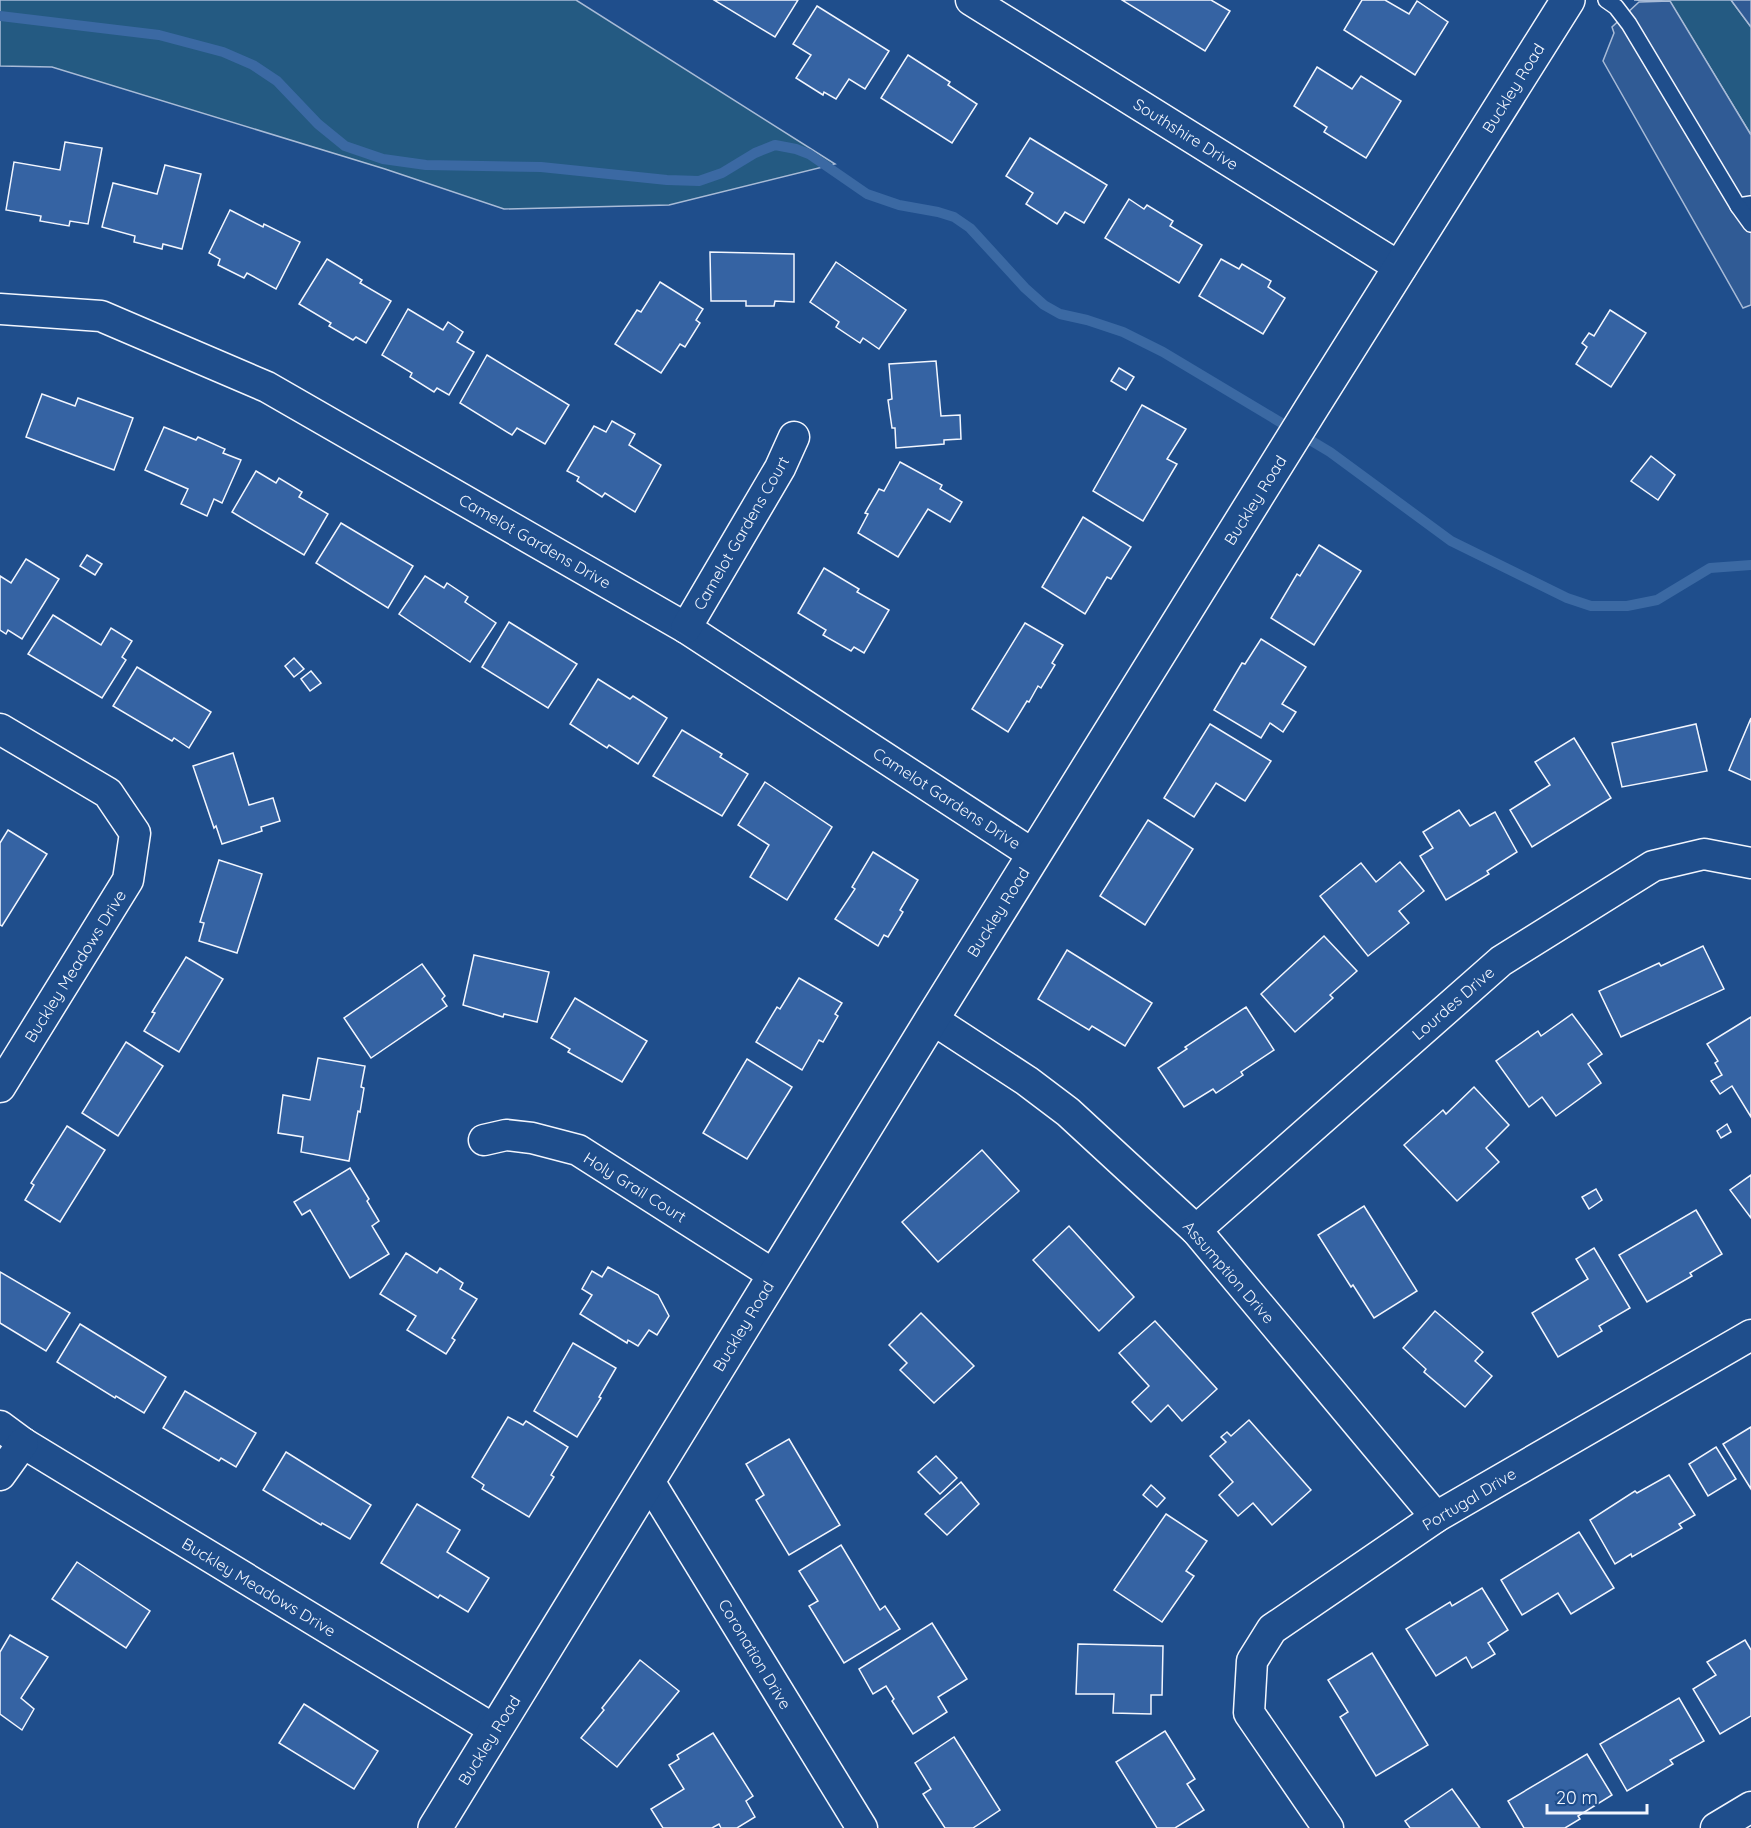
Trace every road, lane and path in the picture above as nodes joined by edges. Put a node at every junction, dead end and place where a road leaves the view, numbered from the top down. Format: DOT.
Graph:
graph roads {
  1 [pos="971,0"];
  2 [pos="1568,0"];
  3 [pos="1606,0"];
  4 [pos="1744,205"];
  5 [pos="1751,224"];
  6 [pos="1401,268"];
  7 [pos="0,309"];
  8 [pos="794,437"];
  9 [pos="686,628"];
  10 [pos="0,729"];
  11 [pos="1034,855"];
  12 [pos="1751,862"];
  13 [pos="932,1019"];
  14 [pos="0,1087"];
  15 [pos="484,1140"];
  16 [pos="1196,1230"];
  17 [pos="774,1275"];
  18 [pos="1751,1335"];
  19 [pos="11,1435"];
  20 [pos="0,1475"];
  21 [pos="649,1481"];
  22 [pos="1436,1517"];
  23 [pos="495,1730"];
  24 [pos="1751,1807"];
  25 [pos="435,1828"];
  26 [pos="862,1828"];
  27 [pos="1328,1828"];
  28 [pos="1716,1828"];
  1 -- 6 [label="street, Southshire Drive"];
  2 -- 6 [label="street, Buckley Road"];
  3 -- 4 [label="lane"];
  4 -- 5 [label="lane"];
  6 -- 11 [label="street, Buckley Road"];
  7 -- 9 [label="street, Camelot Gardens Drive"];
  8 -- 9 [label="street, Camelot Gardens Court"];
  9 -- 11 [label="street, Camelot Gardens Drive"];
  10 -- 14 [label="street, Buckley Meadows Drive"];
  11 -- 13 [label="street, Buckley Road"];
  12 -- 16 [label="street, Lourdes Drive"];
  13 -- 16 [label="street, Assumption Drive"];
  13 -- 17 [label="street, Buckley Road"];
  15 -- 17 [label="street, Holy Grail Court"];
  16 -- 22 [label="street, Assumption Drive"];
  17 -- 21 [label="street, Buckley Road"];
  18 -- 22 [label="street, Portugal Drive"];
  19 -- 20 [label="street, Buckley Meadows Drive"];
  19 -- 23 [label="street, Buckley Meadows Drive"];
  21 -- 23 [label="street, Buckley Road"];
  21 -- 26 [label="street, Coronation Drive"];
  22 -- 27 [label="street, Portugal Drive"];
  23 -- 25 [label="street, Buckley Road"];
  24 -- 28 [label="street"];
}
